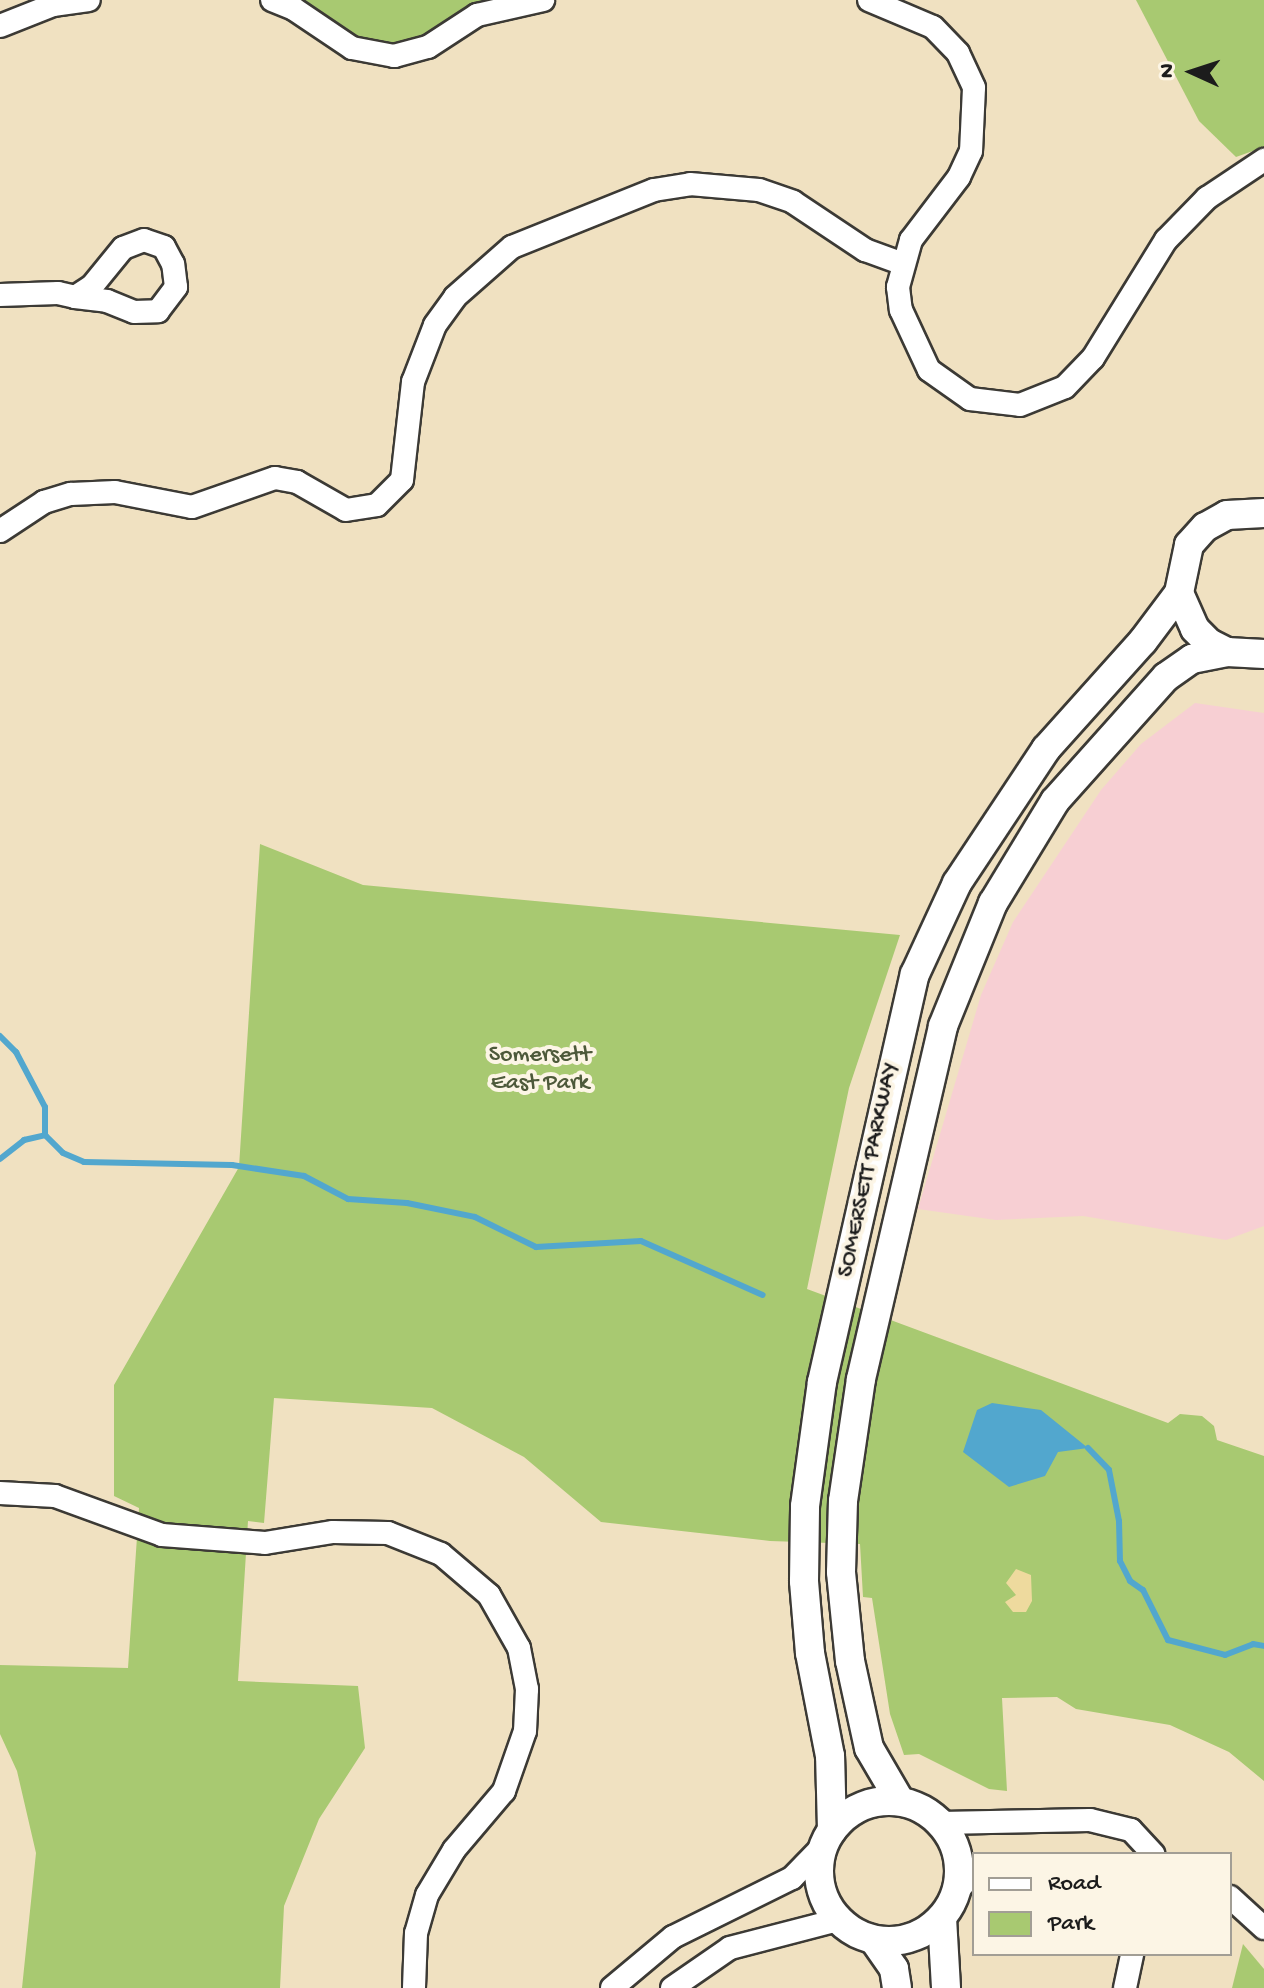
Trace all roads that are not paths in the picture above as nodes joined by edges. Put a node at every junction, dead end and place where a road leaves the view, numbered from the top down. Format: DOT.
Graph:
graph roads {
  1 [pos="89,0"];
  2 [pos="272,0"];
  3 [pos="543,0"];
  4 [pos="869,0"];
  5 [pos="0,26"];
  6 [pos="1264,160"];
  7 [pos="901,263"];
  8 [pos="0,295"];
  9 [pos="75,297"];
  10 [pos="1264,513"];
  11 [pos="0,531"];
  12 [pos="1179,593"];
  13 [pos="1227,652"];
  14 [pos="1264,655"];
  15 [pos="0,1493"];
  16 [pos="900,1801"];
  17 [pos="941,1823"];
  18 [pos="828,1838"];
  19 [pos="1151,1852"];
  20 [pos="965,1882"];
  21 [pos="1232,1899"];
  22 [pos="942,1918"];
  23 [pos="838,1920"];
  24 [pos="1264,1928"];
  25 [pos="874,1940"];
  26 [pos="1132,1956"];
  27 [pos="414,1988"];
  28 [pos="612,1988"];
  29 [pos="672,1988"];
  30 [pos="897,1988"];
  31 [pos="946,1988"];
  32 [pos="1125,1988"];
  1 -- 5 [label="street"];
  2 -- 3 [label="street"];
  4 -- 7 [label="street"];
  6 -- 7 [label="street"];
  7 -- 11 [label="street"];
  8 -- 9 [label="street"];
  10 -- 12 [label="main road"];
  12 -- 13 [label="main road"];
  12 -- 18 [label="main road, SOMERSETT PARKWAY"];
  13 -- 14 [label="main road"];
  13 -- 16 [label="main road, SOMERSETT PARKWAY"];
  15 -- 27 [label="street"];
  16 -- 17 [label="main road"];
  16 -- 18 [label="main road"];
  17 -- 19 [label="street"];
  17 -- 20 [label="main road"];
  18 -- 23 [label="main road"];
  18 -- 28 [label="street"];
  20 -- 22 [label="main road"];
  21 -- 24 [label="street"];
  22 -- 25 [label="main road"];
  22 -- 31 [label="main road"];
  23 -- 25 [label="main road"];
  23 -- 29 [label="street"];
  25 -- 30 [label="main road"];
  26 -- 32 [label="street"];
}
